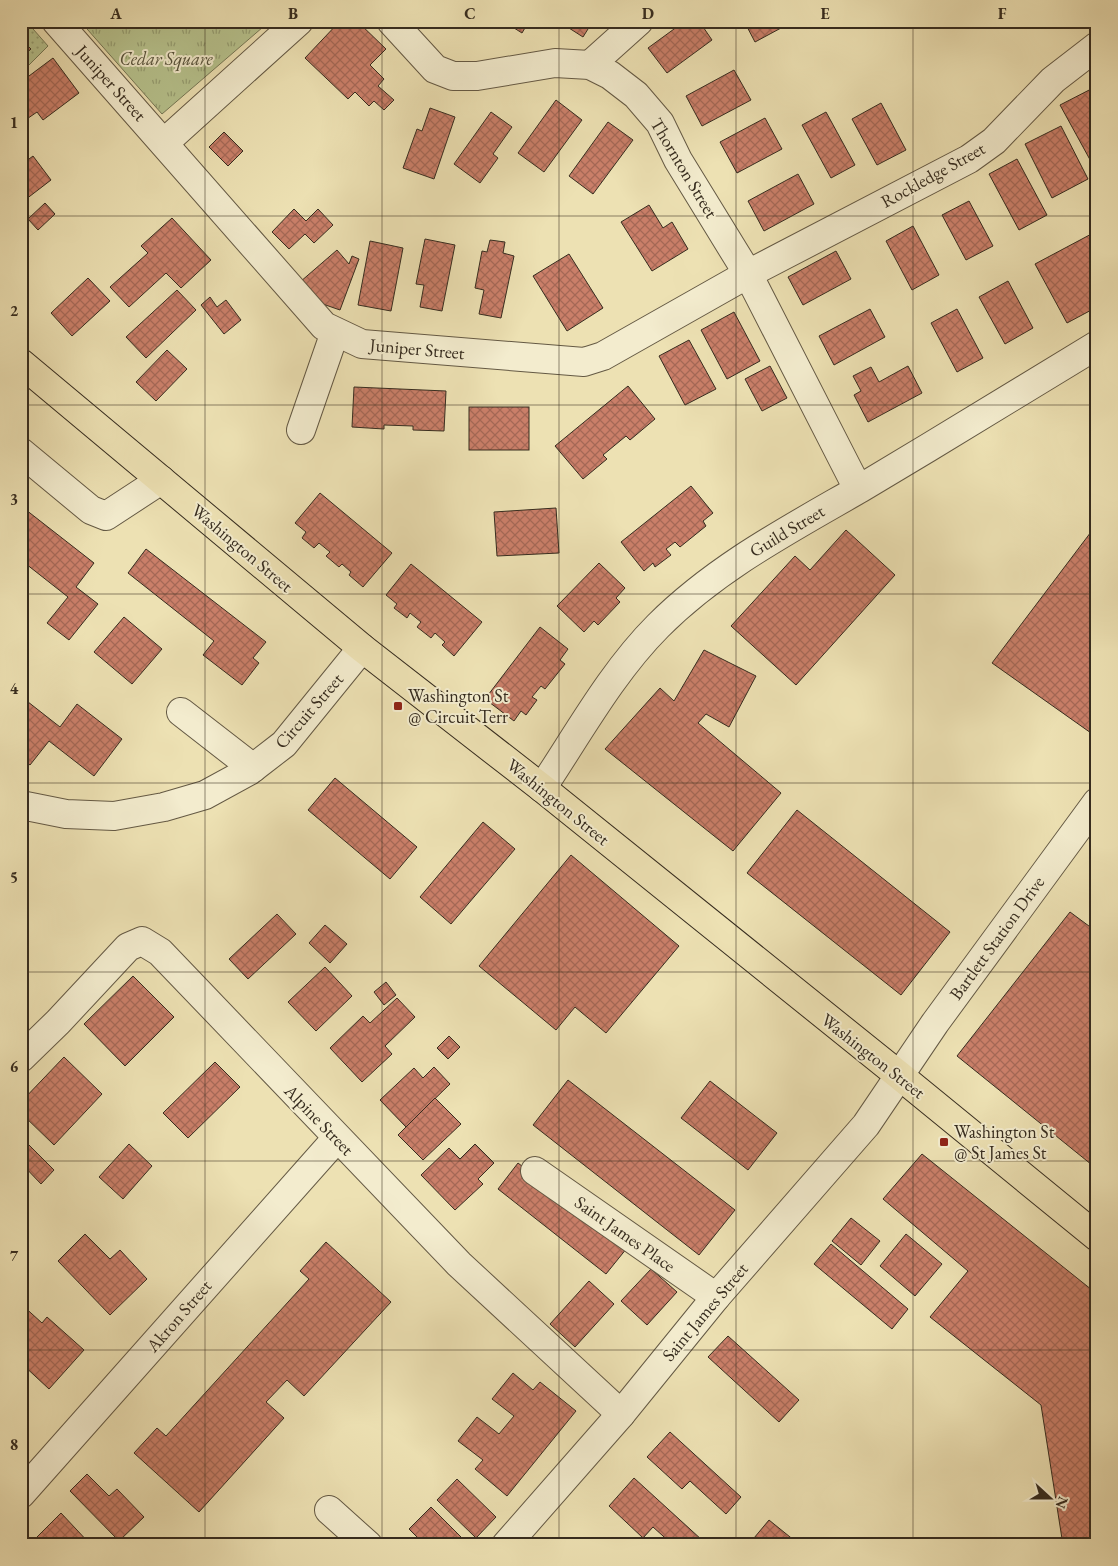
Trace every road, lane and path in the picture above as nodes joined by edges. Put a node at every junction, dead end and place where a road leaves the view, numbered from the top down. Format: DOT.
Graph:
graph roads {
  1 [pos="56,21"];
  2 [pos="299,21"];
  3 [pos="391,21"];
  4 [pos="638,21"];
  5 [pos="1097,46"];
  6 [pos="590,65"];
  7 [pos="164,143"];
  8 [pos="748,274"];
  9 [pos="335,332"];
  10 [pos="1097,345"];
  11 [pos="21,363"];
  12 [pos="301,430"];
  13 [pos="21,452"];
  14 [pos="161,480"];
  15 [pos="858,489"];
  16 [pos="362,648"];
  17 [pos="181,712"];
  18 [pos="253,768"];
  19 [pos="542,788"];
  20 [pos="1097,802"];
  21 [pos="21,805"];
  22 [pos="21,1058"];
  23 [pos="900,1076"];
  24 [pos="336,1138"];
  25 [pos="535,1171"];
  26 [pos="1097,1238"];
  27 [pos="716,1297"];
  28 [pos="621,1414"];
  29 [pos="21,1494"];
  30 [pos="329,1510"];
  31 [pos="368,1545"];
  32 [pos="506,1545"];
  1 -- 7 [label="street, Juniper Street"];
  2 -- 7 [label="street"];
  3 -- 6 [label="street, Thornton Street"];
  4 -- 6 [label="street"];
  5 -- 8 [label="street, Rockledge Street"];
  6 -- 8 [label="street, Thornton Street"];
  7 -- 9 [label="street, Juniper Street"];
  8 -- 9 [label="street, Juniper Street"];
  8 -- 15 [label="street, Thornton Street"];
  9 -- 12 [label="street"];
  10 -- 15 [label="street, Guild Street"];
  11 -- 14 [label="main road, Washington Street"];
  13 -- 14 [label="street"];
  14 -- 16 [label="main road, Washington Street"];
  15 -- 19 [label="street, Guild Street"];
  16 -- 18 [label="street, Circuit Street"];
  16 -- 19 [label="main road, Washington Street"];
  17 -- 18 [label="street"];
  18 -- 21 [label="street, Circuit Street"];
  19 -- 23 [label="main road, Washington Street"];
  20 -- 23 [label="street, Bartlett Station Drive"];
  22 -- 24 [label="street, Alpine Street"];
  23 -- 26 [label="main road, Washington Street"];
  23 -- 27 [label="street, Saint James Street"];
  24 -- 28 [label="street, Alpine Street"];
  24 -- 29 [label="street, Akron Street"];
  25 -- 27 [label="street, Saint James Place"];
  27 -- 28 [label="street, Saint James Street"];
  28 -- 32 [label="street, Saint James Street"];
  30 -- 31 [label="street"];
}
